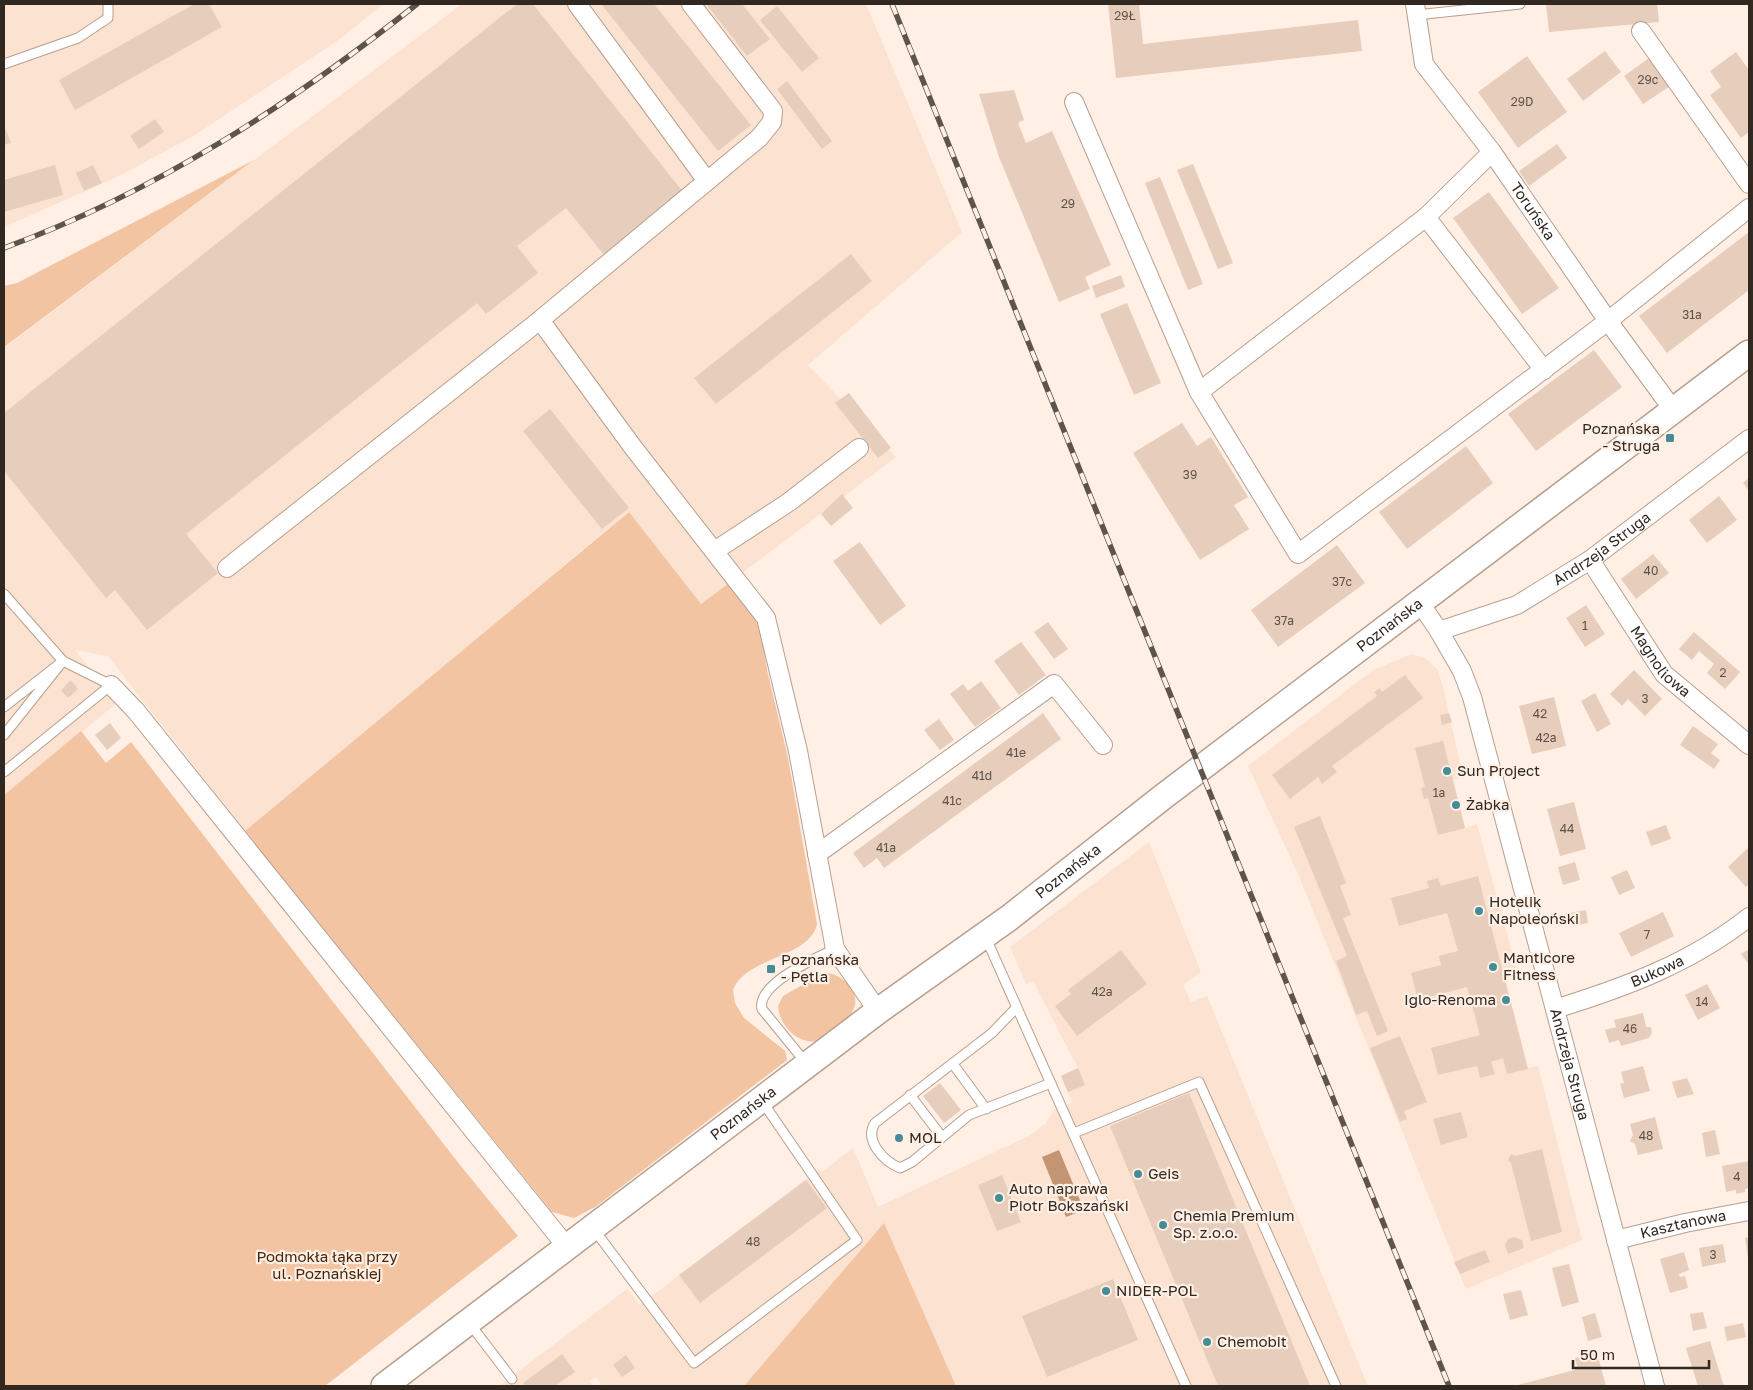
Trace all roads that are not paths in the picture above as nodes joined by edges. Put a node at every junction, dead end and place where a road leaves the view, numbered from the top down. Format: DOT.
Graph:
graph roads {
  1 [pos="108,4"];
  2 [pos="576,4"];
  3 [pos="691,4"];
  4 [pos="1520,4"];
  5 [pos="1416,10"];
  6 [pos="1640,31"];
  7 [pos="4,64"];
  8 [pos="1074,102"];
  9 [pos="1492,152"];
  10 [pos="707,180"];
  11 [pos="1749,184"];
  12 [pos="1749,208"];
  13 [pos="1426,217"];
  14 [pos="540,320"];
  15 [pos="1608,321"];
  16 [pos="1749,353"];
  17 [pos="1544,370"];
  18 [pos="1199,392"];
  19 [pos="1674,411"];
  20 [pos="1749,439"];
  21 [pos="859,448"];
  22 [pos="716,550"];
  23 [pos="1590,560"];
  24 [pos="227,568"];
  25 [pos="4,594"];
  26 [pos="1420,603"];
  27 [pos="1439,631"];
  28 [pos="63,662"];
  29 [pos="111,685"];
  30 [pos="4,707"];
  31 [pos="4,736"];
  32 [pos="1103,745"];
  33 [pos="1749,745"];
  34 [pos="4,772"];
  35 [pos="817,854"];
  36 [pos="1749,917"];
  37 [pos="985,936"];
  38 [pos="834,949"];
  39 [pos="1017,1007"];
  40 [pos="1555,1009"];
  41 [pos="878,1011"];
  42 [pos="953,1064"];
  43 [pos="808,1065"];
  44 [pos="1051,1083"];
  45 [pos="910,1095"];
  46 [pos="761,1100"];
  47 [pos="986,1109"];
  48 [pos="1074,1133"];
  49 [pos="942,1137"];
  50 [pos="1749,1211"];
  51 [pos="593,1228"];
  52 [pos="1616,1240"];
  53 [pos="567,1247"];
  54 [pos="469,1322"];
  55 [pos="512,1379"];
  56 [pos="384,1386"];
  57 [pos="1186,1386"];
  58 [pos="1336,1386"];
  59 [pos="1655,1386"];
  1 -- 7 [label="lane"];
  2 -- 10 [label="street"];
  3 -- 10 [label="street"];
  4 -- 5 [label="lane"];
  5 -- 9 [label="street, Toruńska"];
  6 -- 11 [label="street"];
  8 -- 18 [label="street"];
  9 -- 13 [label="street"];
  9 -- 15 [label="street, Toruńska"];
  10 -- 14 [label="street"];
  12 -- 15 [label="street"];
  13 -- 17 [label="street"];
  13 -- 18 [label="street"];
  14 -- 22 [label="street"];
  14 -- 24 [label="street"];
  15 -- 17 [label="street"];
  15 -- 19 [label="street, Toruńska"];
  16 -- 19 [label="main road, Poznańska"];
  17 -- 18 [label="street"];
  19 -- 26 [label="main road, Poznańska"];
  20 -- 23 [label="street, Andrzeja Struga"];
  21 -- 22 [label="street"];
  22 -- 35 [label="street"];
  23 -- 27 [label="street, Andrzeja Struga"];
  23 -- 33 [label="street, Magnoliowa"];
  25 -- 28 [label="lane"];
  26 -- 27 [label="street, Andrzeja Struga"];
  26 -- 37 [label="main road, Poznańska"];
  27 -- 40 [label="street, Andrzeja Struga"];
  28 -- 29 [label="lane"];
  28 -- 30 [label="lane"];
  28 -- 31 [label="lane"];
  29 -- 34 [label="lane"];
  29 -- 53 [label="street"];
  32 -- 35 [label="street"];
  35 -- 38 [label="street"];
  36 -- 40 [label="street, Bukowa"];
  37 -- 39 [label="lane"];
  37 -- 41 [label="main road, Poznańska"];
  38 -- 41 [label="street"];
  38 -- 43 [label="lane"];
  39 -- 42 [label="lane"];
  39 -- 44 [label="lane"];
  40 -- 52 [label="street, Andrzeja Struga"];
  41 -- 43 [label="main road, Poznańska"];
  42 -- 45 [label="lane"];
  42 -- 47 [label="lane"];
  43 -- 46 [label="main road, Poznańska"];
  44 -- 47 [label="lane"];
  44 -- 48 [label="lane"];
  45 -- 49 [label="lane"];
  45 -- 49 [label="lane"];
  46 -- 51 [label="main road, Poznańska"];
  46 -- 51 [label="lane"];
  47 -- 49 [label="lane"];
  48 -- 57 [label="lane"];
  48 -- 58 [label="lane"];
  50 -- 52 [label="street, Kasztanowa"];
  51 -- 53 [label="main road, Poznańska"];
  52 -- 59 [label="street, Andrzeja Struga"];
  53 -- 54 [label="main road, Poznańska"];
  54 -- 55 [label="lane"];
  54 -- 56 [label="main road, Poznańska"];
}
